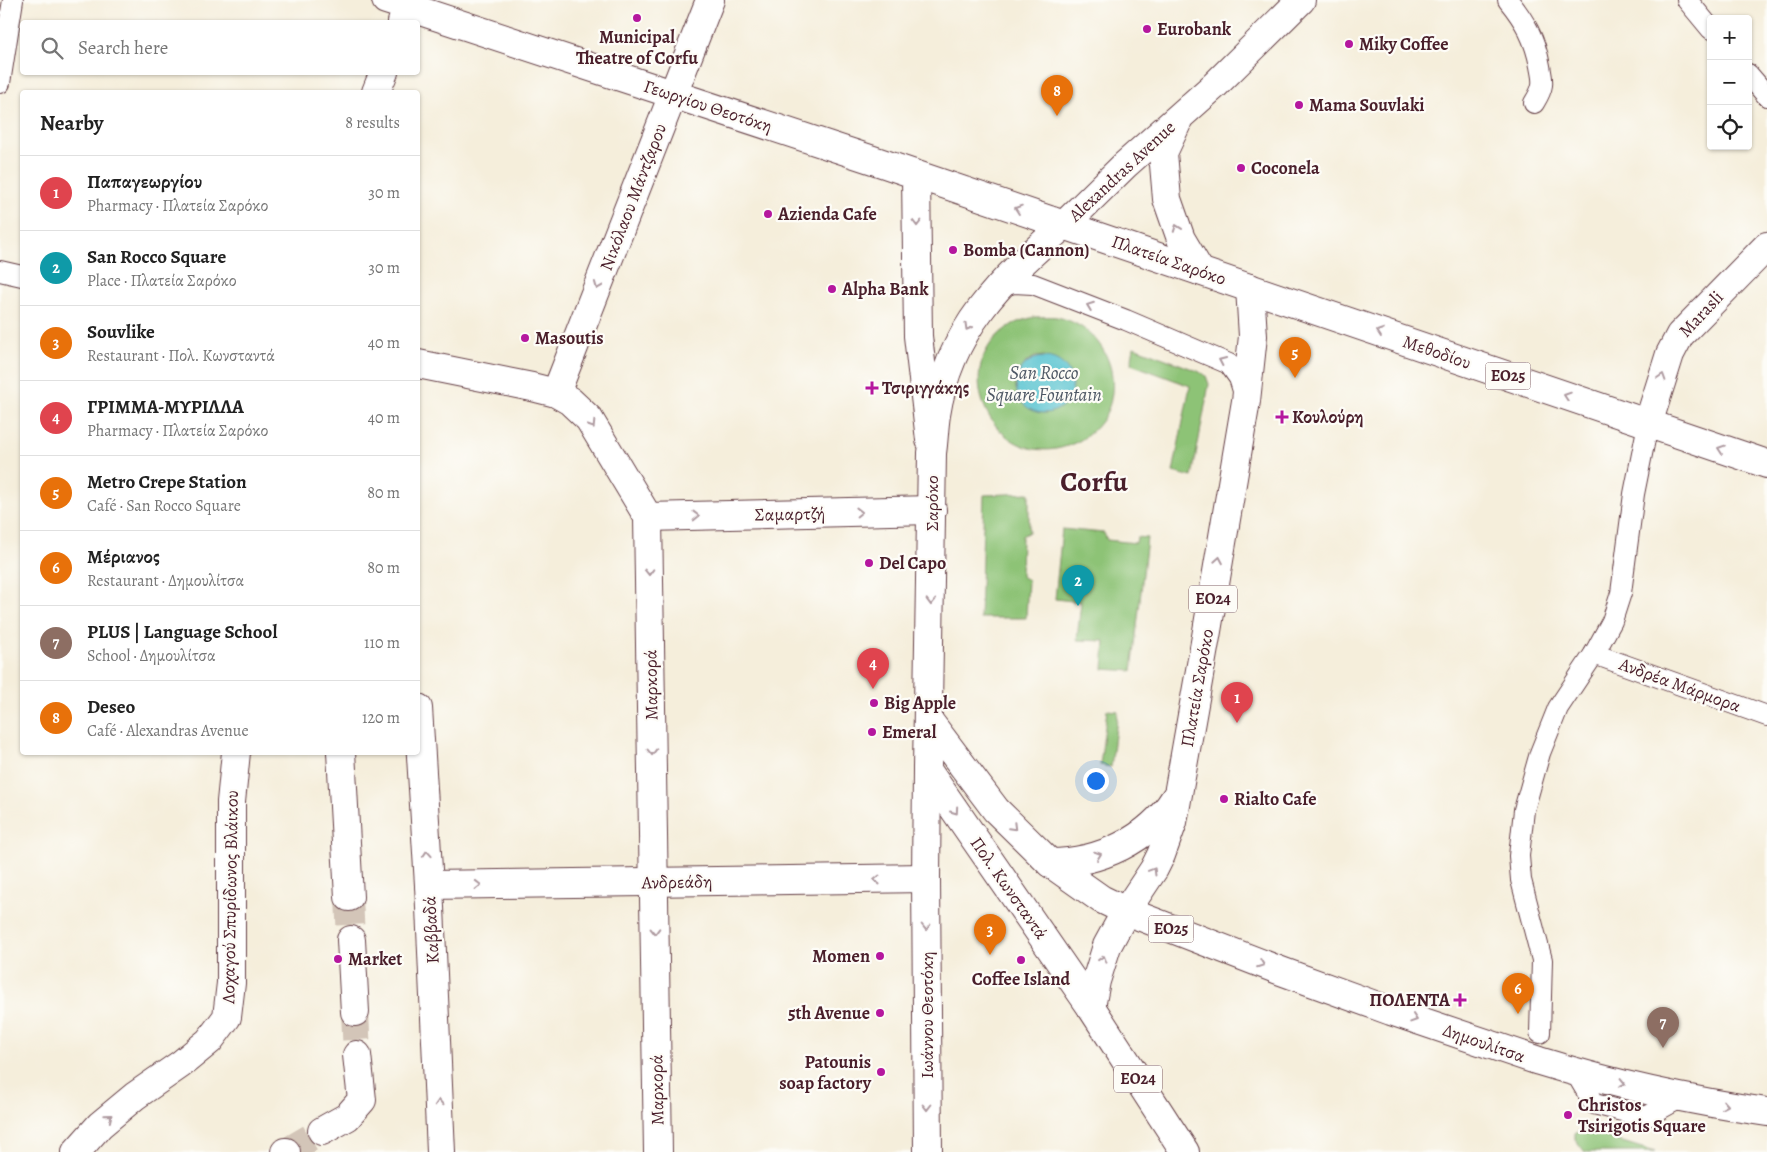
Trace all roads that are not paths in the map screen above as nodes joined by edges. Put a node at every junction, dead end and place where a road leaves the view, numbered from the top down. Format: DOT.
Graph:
graph roads {
  1 [pos="13,0"];
  2 [pos="710,0"];
  3 [pos="1301,0"];
  4 [pos="1508,0"];
  5 [pos="1687,0"];
  6 [pos="402,7"];
  7 [pos="1707,23"];
  8 [pos="383,75"];
  9 [pos="1752,79"];
  10 [pos="0,83"];
  11 [pos="377,90"];
  12 [pos="673,94"];
  13 [pos="1767,96"];
  14 [pos="1534,103"];
  15 [pos="1180,117"];
  16 [pos="916,175"];
  17 [pos="1064,225"];
  18 [pos="1767,246"];
  19 [pos="0,271"];
  20 [pos="1200,271"];
  21 [pos="20,276"];
  22 [pos="997,288"];
  23 [pos="1250,288"];
  24 [pos="420,364"];
  25 [pos="556,393"];
  26 [pos="1246,401"];
  27 [pos="1648,424"];
  28 [pos="932,453"];
  29 [pos="1767,464"];
  30 [pos="932,510"];
  31 [pos="648,517"];
  32 [pos="1594,654"];
  33 [pos="1767,716"];
  34 [pos="929,721"];
  35 [pos="420,740"];
  36 [pos="236,755"];
  37 [pos="341,755"];
  38 [pos="927,770"];
  39 [pos="1176,797"];
  40 [pos="1050,863"];
  41 [pos="926,878"];
  42 [pos="654,882"];
  43 [pos="429,885"];
  44 [pos="349,897"];
  45 [pos="1126,911"];
  46 [pos="351,940"];
  47 [pos="1091,1006"];
  48 [pos="355,1012"];
  49 [pos="1540,1033"];
  50 [pos="358,1055"];
  51 [pos="1767,1112"];
  52 [pos="322,1131"];
  53 [pos="76,1152"];
  54 [pos="442,1152"];
  55 [pos="658,1152"];
  56 [pos="928,1152"];
  57 [pos="1185,1152"];
  1 -- 10 [label="lane"];
  2 -- 12 [label="main road, Νικόλαου Μάντζαρου"];
  3 -- 15 [label="main road, Alexandras Avenue"];
  4 -- 14 [label="lane"];
  5 -- 7 [label="lane"];
  6 -- 12 [label="main road, Γεωργίου Θεοτόκη"];
  8 -- 11 [label="main road"];
  9 -- 13 [label="lane"];
  12 -- 16 [label="main road, Γεωργίου Θεοτόκη"];
  12 -- 25 [label="main road, Νικόλαου Μάντζαρου, one-way"];
  15 -- 17 [label="main road, Alexandras Avenue"];
  20 -- 15 [label="main road, Alexandras Avenue, one-way"];
  17 -- 16 [label="main road, Γεωργίου Θεοτόκη, one-way"];
  16 -- 28 [label="main road, one-way"];
  17 -- 20 [label="main road, Πλατεία Σαρόκο"];
  17 -- 22 [label="main road"];
  27 -- 18 [label="main road, Marasli, one-way"];
  19 -- 21 [label="lane"];
  20 -- 23 [label="main road, Πλατεία Σαρόκο"];
  26 -- 22 [label="lane, one-way"];
  22 -- 28 [label="main road, one-way"];
  23 -- 26 [label="main road, ΕΟ24"];
  27 -- 23 [label="main road, Μεθοδίου / ΕΟ25, one-way"];
  24 -- 25 [label="main road, Μαρκορά"];
  25 -- 31 [label="main road, Μαρκορά, one-way"];
  39 -- 26 [label="main road, Πλατεία Σαρόκο / ΕΟ24, one-way"];
  29 -- 27 [label="main road, Μεθοδίου / ΕΟ25, one-way"];
  27 -- 32 [label="lane"];
  28 -- 30 [label="main road, Σαρόκο"];
  31 -- 30 [label="main road, Σαμαρτζή, one-way"];
  30 -- 34 [label="main road, Σαρόκο, one-way"];
  31 -- 42 [label="main road, Μαρκορά, one-way"];
  32 -- 33 [label="lane, Ανδρέα Μάρμορα"];
  32 -- 49 [label="lane"];
  34 -- 38 [label="main road"];
  34 -- 40 [label="main road, one-way"];
  43 -- 35 [label="main road, Καββαδά, one-way"];
  53 -- 36 [label="main road, Λοχαγού Σπυρίδωνος Βλάικου, one-way"];
  37 -- 44 [label="main road"];
  38 -- 41 [label="main road, Ιωάννου Θεοτόκη"];
  38 -- 47 [label="main road, Πολ. Κωνσταντά / ΕΟ24, one-way"];
  40 -- 39 [label="main road, Πλατεία Σαρόκο / ΕΟ24, one-way"];
  45 -- 39 [label="main road, Πλατεία Σαρόκο / ΕΟ24, one-way"];
  40 -- 45 [label="main road, ΕΟ25"];
  41 -- 42 [label="main road, Ανδρεάδη, one-way"];
  41 -- 56 [label="main road, Ιωάννου Θεοτόκη, one-way"];
  43 -- 42 [label="main road, Ανδρεάδη, one-way"];
  42 -- 55 [label="main road, Μαρκορά, one-way"];
  54 -- 43 [label="main road, Καββαδά, one-way"];
  47 -- 45 [label="main road, ΕΟ24, one-way"];
  45 -- 51 [label="main road, Δημουλίτσα / ΕΟ25, one-way"];
  46 -- 48 [label="main road"];
  47 -- 57 [label="main road, Πολ. Κωνσταντά / ΕΟ24"];
  50 -- 52 [label="main road"];
}
